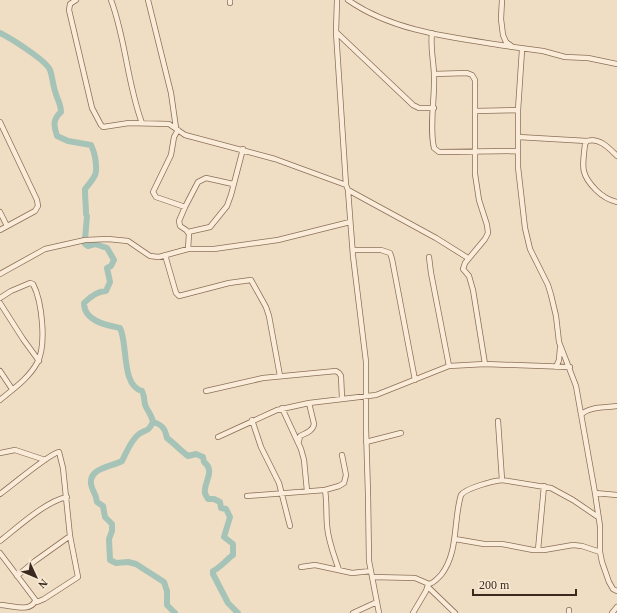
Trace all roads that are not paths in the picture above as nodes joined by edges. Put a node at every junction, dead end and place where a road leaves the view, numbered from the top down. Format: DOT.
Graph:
graph roads {
  1 [pos="76,0"];
  2 [pos="111,0"];
  3 [pos="148,0"];
  4 [pos="337,0"];
  5 [pos="348,0"];
  6 [pos="502,0"];
  7 [pos="336,32"];
  8 [pos="432,33"];
  9 [pos="513,47"];
  10 [pos="522,50"];
  11 [pos="617,64"];
  12 [pos="434,74"];
  13 [pos="434,108"];
  14 [pos="518,110"];
  15 [pos="475,111"];
  16 [pos="0,122"];
  17 [pos="142,123"];
  18 [pos="177,129"];
  19 [pos="518,137"];
  20 [pos="587,141"];
  21 [pos="243,149"];
  22 [pos="518,150"];
  23 [pos="475,152"];
  24 [pos="617,156"];
  25 [pos="233,184"];
  26 [pos="347,187"];
  27 [pos="617,202"];
  28 [pos="185,207"];
  29 [pos="0,212"];
  30 [pos="350,222"];
  31 [pos="7,226"];
  32 [pos="0,230"];
  33 [pos="188,232"];
  34 [pos="188,249"];
  35 [pos="353,250"];
  36 [pos="165,255"];
  37 [pos="429,257"];
  38 [pos="468,258"];
  39 [pos="0,274"];
  40 [pos="0,298"];
  41 [pos="0,303"];
  42 [pos="560,342"];
  43 [pos="39,361"];
  44 [pos="485,364"];
  45 [pos="449,366"];
  46 [pos="556,367"];
  47 [pos="570,367"];
  48 [pos="0,371"];
  49 [pos="280,376"];
  50 [pos="415,380"];
  51 [pos="12,389"];
  52 [pos="206,391"];
  53 [pos="366,395"];
  54 [pos="342,398"];
  55 [pos="0,400"];
  56 [pos="309,403"];
  57 [pos="617,406"];
  58 [pos="282,408"];
  59 [pos="581,415"];
  60 [pos="252,420"];
  61 [pos="498,421"];
  62 [pos="401,433"];
  63 [pos="218,437"];
  64 [pos="366,442"];
  65 [pos="299,443"];
  66 [pos="0,453"];
  67 [pos="342,455"];
  68 [pos="45,460"];
  69 [pos="502,480"];
  70 [pos="544,486"];
  71 [pos="325,490"];
  72 [pos="307,491"];
  73 [pos="595,493"];
  74 [pos="0,494"];
  75 [pos="282,494"];
  76 [pos="617,495"];
  77 [pos="247,496"];
  78 [pos="67,497"];
  79 [pos="598,517"];
  80 [pos="290,526"];
  81 [pos="70,536"];
  82 [pos="455,539"];
  83 [pos="0,541"];
  84 [pos="538,550"];
  85 [pos="600,552"];
  86 [pos="0,553"];
  87 [pos="302,567"];
  88 [pos="339,570"];
  89 [pos="371,571"];
  90 [pos="17,576"];
  91 [pos="372,577"];
  92 [pos="428,585"];
  93 [pos="617,591"];
  94 [pos="35,601"];
  95 [pos="377,602"];
  96 [pos="0,605"];
  97 [pos="617,607"];
  98 [pos="353,613"];
  99 [pos="379,613"];
  100 [pos="412,613"];
  101 [pos="455,613"];
  102 [pos="612,613"];
  1 -- 17 [label="street"];
  2 -- 17 [label="street"];
  3 -- 18 [label="street"];
  4 -- 7 [label="street"];
  5 -- 8 [label="street"];
  6 -- 9 [label="street"];
  7 -- 13 [label="street"];
  7 -- 26 [label="street"];
  8 -- 9 [label="street"];
  8 -- 12 [label="street"];
  9 -- 10 [label="street"];
  10 -- 11 [label="street"];
  10 -- 14 [label="street"];
  12 -- 13 [label="street"];
  12 -- 15 [label="street"];
  13 -- 23 [label="street"];
  14 -- 15 [label="street"];
  14 -- 19 [label="street"];
  15 -- 23 [label="street"];
  16 -- 31 [label="street"];
  17 -- 18 [label="street"];
  18 -- 21 [label="street"];
  18 -- 28 [label="street"];
  19 -- 20 [label="street"];
  19 -- 22 [label="street"];
  20 -- 24 [label="street"];
  20 -- 27 [label="street"];
  21 -- 25 [label="street"];
  21 -- 26 [label="street"];
  22 -- 23 [label="street"];
  22 -- 42 [label="street"];
  23 -- 38 [label="street"];
  25 -- 28 [label="street"];
  25 -- 33 [label="street"];
  26 -- 30 [label="street"];
  26 -- 38 [label="street"];
  28 -- 33 [label="street"];
  29 -- 31 [label="street"];
  30 -- 34 [label="street"];
  30 -- 35 [label="street"];
  31 -- 32 [label="street"];
  33 -- 34 [label="street"];
  34 -- 36 [label="street"];
  35 -- 50 [label="street"];
  35 -- 53 [label="street"];
  36 -- 39 [label="street"];
  36 -- 49 [label="street"];
  37 -- 45 [label="street"];
  38 -- 44 [label="street"];
  40 -- 43 [label="street"];
  41 -- 43 [label="street"];
  42 -- 46 [label="street"];
  42 -- 47 [label="street"];
  43 -- 51 [label="street"];
  44 -- 45 [label="street"];
  44 -- 46 [label="street"];
  45 -- 50 [label="street"];
  46 -- 47 [label="street"];
  47 -- 59 [label="street"];
  48 -- 51 [label="street"];
  49 -- 52 [label="street"];
  49 -- 54 [label="street"];
  50 -- 53 [label="street"];
  51 -- 55 [label="street"];
  53 -- 54 [label="street"];
  53 -- 64 [label="street"];
  54 -- 56 [label="street"];
  56 -- 58 [label="street"];
  56 -- 65 [label="street"];
  57 -- 59 [label="street"];
  58 -- 60 [label="street"];
  58 -- 65 [label="street"];
  59 -- 73 [label="street"];
  60 -- 63 [label="street"];
  60 -- 75 [label="street"];
  61 -- 69 [label="street"];
  62 -- 64 [label="street"];
  64 -- 89 [label="street"];
  65 -- 72 [label="street"];
  66 -- 68 [label="street"];
  67 -- 71 [label="street"];
  68 -- 74 [label="street"];
  68 -- 78 [label="street"];
  69 -- 70 [label="street"];
  69 -- 82 [label="street"];
  70 -- 79 [label="street"];
  70 -- 84 [label="street"];
  71 -- 72 [label="street"];
  71 -- 88 [label="street"];
  72 -- 75 [label="street"];
  73 -- 76 [label="street"];
  73 -- 79 [label="street"];
  75 -- 77 [label="street"];
  75 -- 80 [label="street"];
  78 -- 81 [label="street"];
  78 -- 83 [label="street"];
  79 -- 85 [label="street"];
  81 -- 90 [label="street"];
  81 -- 94 [label="street"];
  82 -- 84 [label="street"];
  82 -- 92 [label="street"];
  84 -- 85 [label="street"];
  85 -- 93 [label="street"];
  86 -- 90 [label="street"];
  87 -- 88 [label="street"];
  88 -- 89 [label="street"];
  89 -- 91 [label="street"];
  90 -- 94 [label="street"];
  91 -- 92 [label="street"];
  91 -- 95 [label="street"];
  92 -- 100 [label="street"];
  92 -- 101 [label="street"];
  94 -- 96 [label="street"];
  95 -- 98 [label="street"];
  95 -- 99 [label="street"];
  97 -- 102 [label="street"];
}
